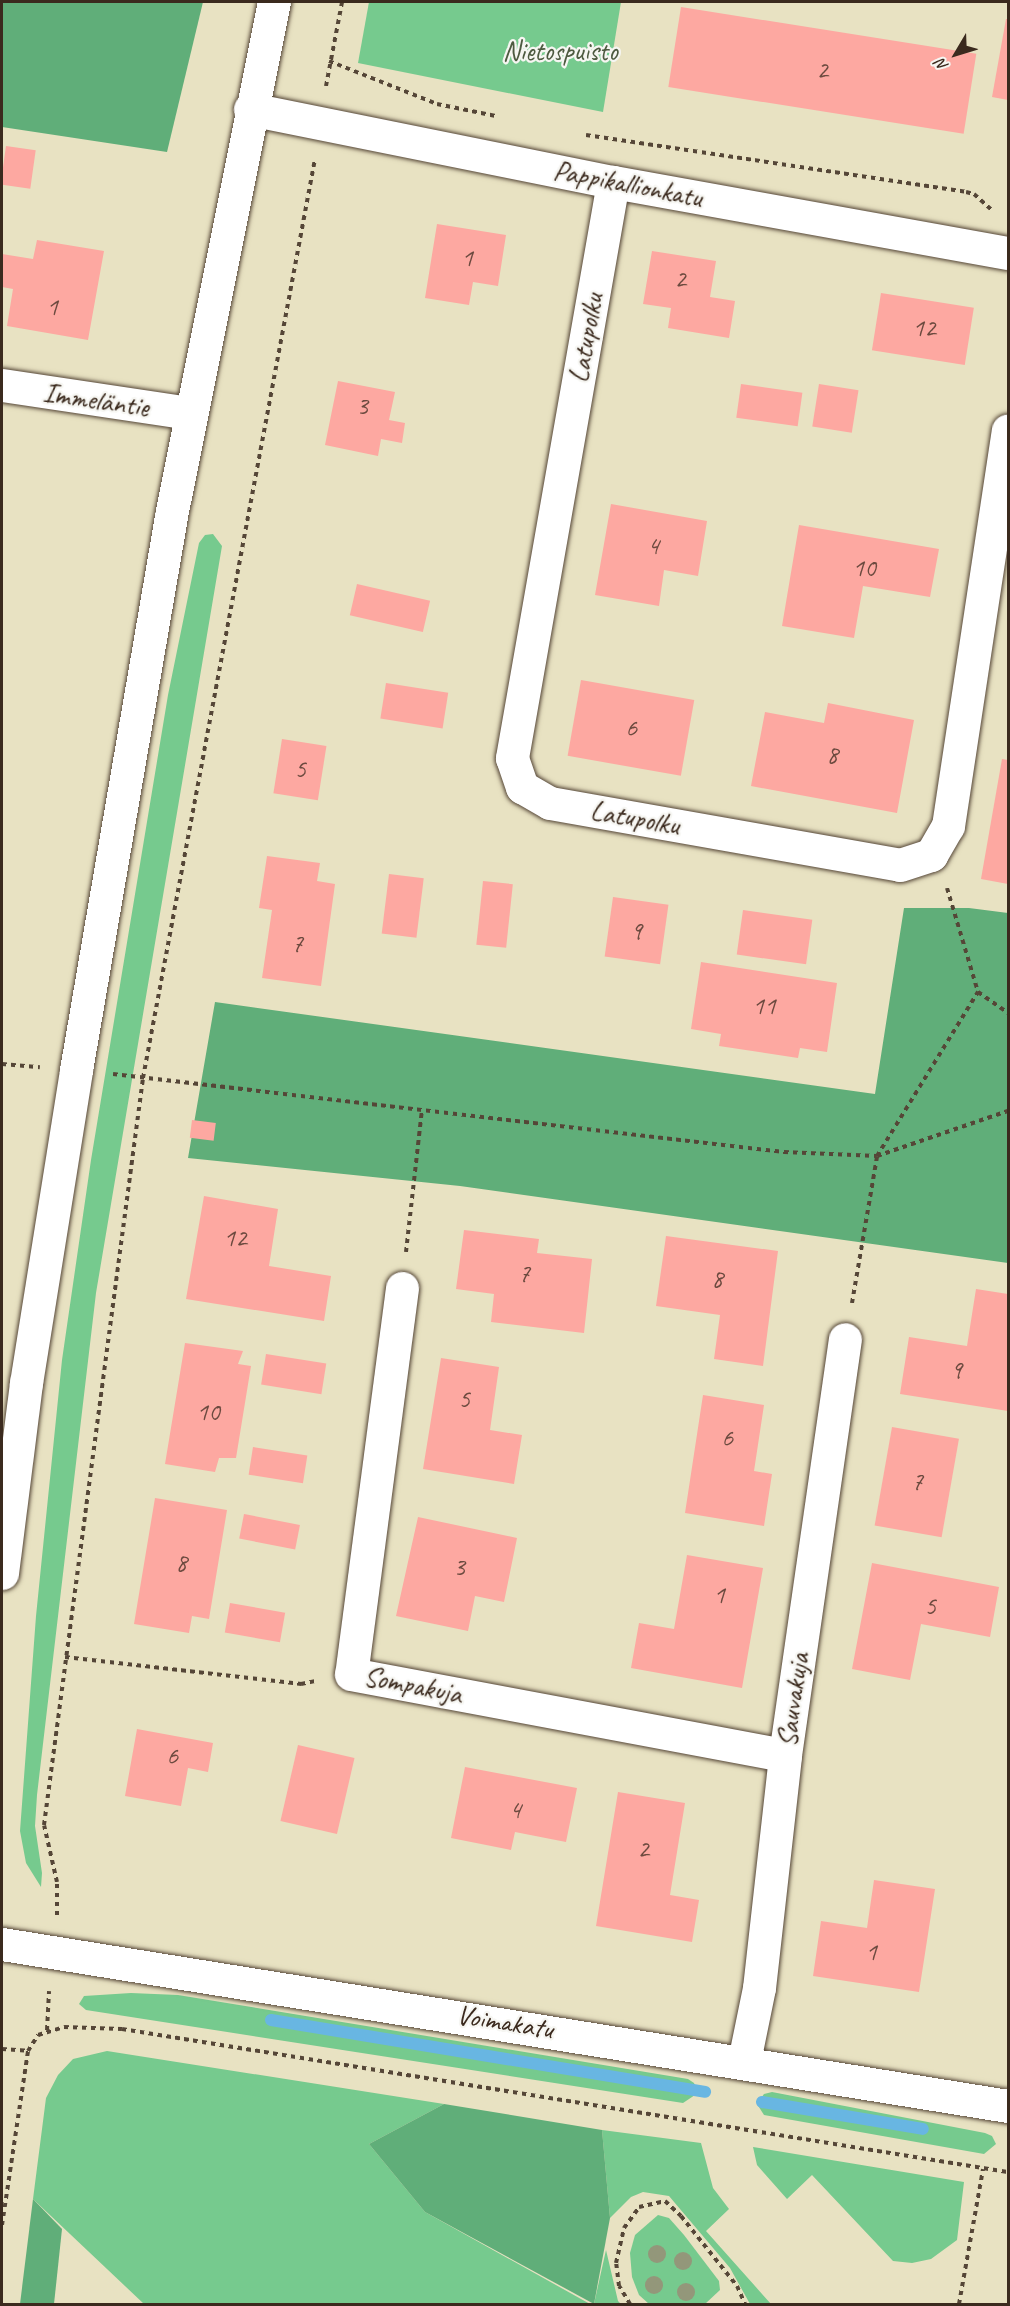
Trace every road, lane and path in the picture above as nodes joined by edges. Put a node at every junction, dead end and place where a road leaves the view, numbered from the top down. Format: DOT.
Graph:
graph roads {
  1 [pos="274,2"];
  2 [pos="342,2"];
  3 [pos="250,109"];
  4 [pos="504,118"];
  5 [pos="582,134"];
  6 [pos="313,169"];
  7 [pos="613,182"];
  8 [pos="999,216"];
  9 [pos="1008,253"];
  10 [pos="2,385"];
  11 [pos="190,413"];
  12 [pos="1008,431"];
  13 [pos="931,855"];
  14 [pos="978,993"];
  15 [pos="1008,1013"];
  16 [pos="2,1064"];
  17 [pos="76,1070"];
  18 [pos="143,1078"];
  19 [pos="422,1110"];
  20 [pos="1008,1111"];
  21 [pos="876,1156"];
  22 [pos="402,1288"];
  23 [pos="845,1339"];
  24 [pos="2,1573"];
  25 [pos="65,1657"];
  26 [pos="351,1674"];
  27 [pos="785,1755"];
  28 [pos="59,1900"];
  29 [pos="2,1944"];
  30 [pos="48,2001"];
  31 [pos="47,2030"];
  32 [pos="2,2049"];
  33 [pos="28,2051"];
  34 [pos="744,2061"];
  35 [pos="1008,2106"];
  36 [pos="983,2169"];
  37 [pos="1008,2172"];
  38 [pos="2,2225"];
  39 [pos="630,2304"];
  40 [pos="745,2304"];
  41 [pos="959,2304"];
  1 -- 3 [label="street"];
  2 -- 4 [label="path"];
  3 -- 7 [label="street, Pappikallionkatu"];
  3 -- 11 [label="street"];
  5 -- 8 [label="path"];
  6 -- 18 [label="path"];
  7 -- 9 [label="street, Pappikallionkatu"];
  7 -- 13 [label="street, Latupolku"];
  10 -- 11 [label="street, Immeläntie"];
  11 -- 17 [label="street"];
  12 -- 13 [label="street"];
  13 -- 14 [label="path"];
  14 -- 15 [label="path"];
  14 -- 21 [label="path"];
  16 -- 17 [label="path"];
  17 -- 18 [label="path"];
  17 -- 24 [label="street"];
  18 -- 19 [label="path"];
  18 -- 25 [label="path"];
  19 -- 21 [label="path"];
  19 -- 22 [label="path"];
  20 -- 21 [label="path"];
  21 -- 23 [label="path"];
  22 -- 26 [label="street, Sompakuja"];
  23 -- 27 [label="street, Sauvakuja"];
  25 -- 26 [label="path"];
  25 -- 28 [label="path"];
  26 -- 27 [label="street, Sompakuja"];
  27 -- 34 [label="street, Sauvakuja"];
  29 -- 34 [label="street, Voimakatu"];
  30 -- 31 [label="path"];
  31 -- 33 [label="path"];
  31 -- 36 [label="path"];
  32 -- 33 [label="path"];
  33 -- 38 [label="path"];
  34 -- 35 [label="street, Voimakatu"];
  36 -- 37 [label="path"];
  36 -- 41 [label="path"];
  39 -- 40 [label="path"];
}
